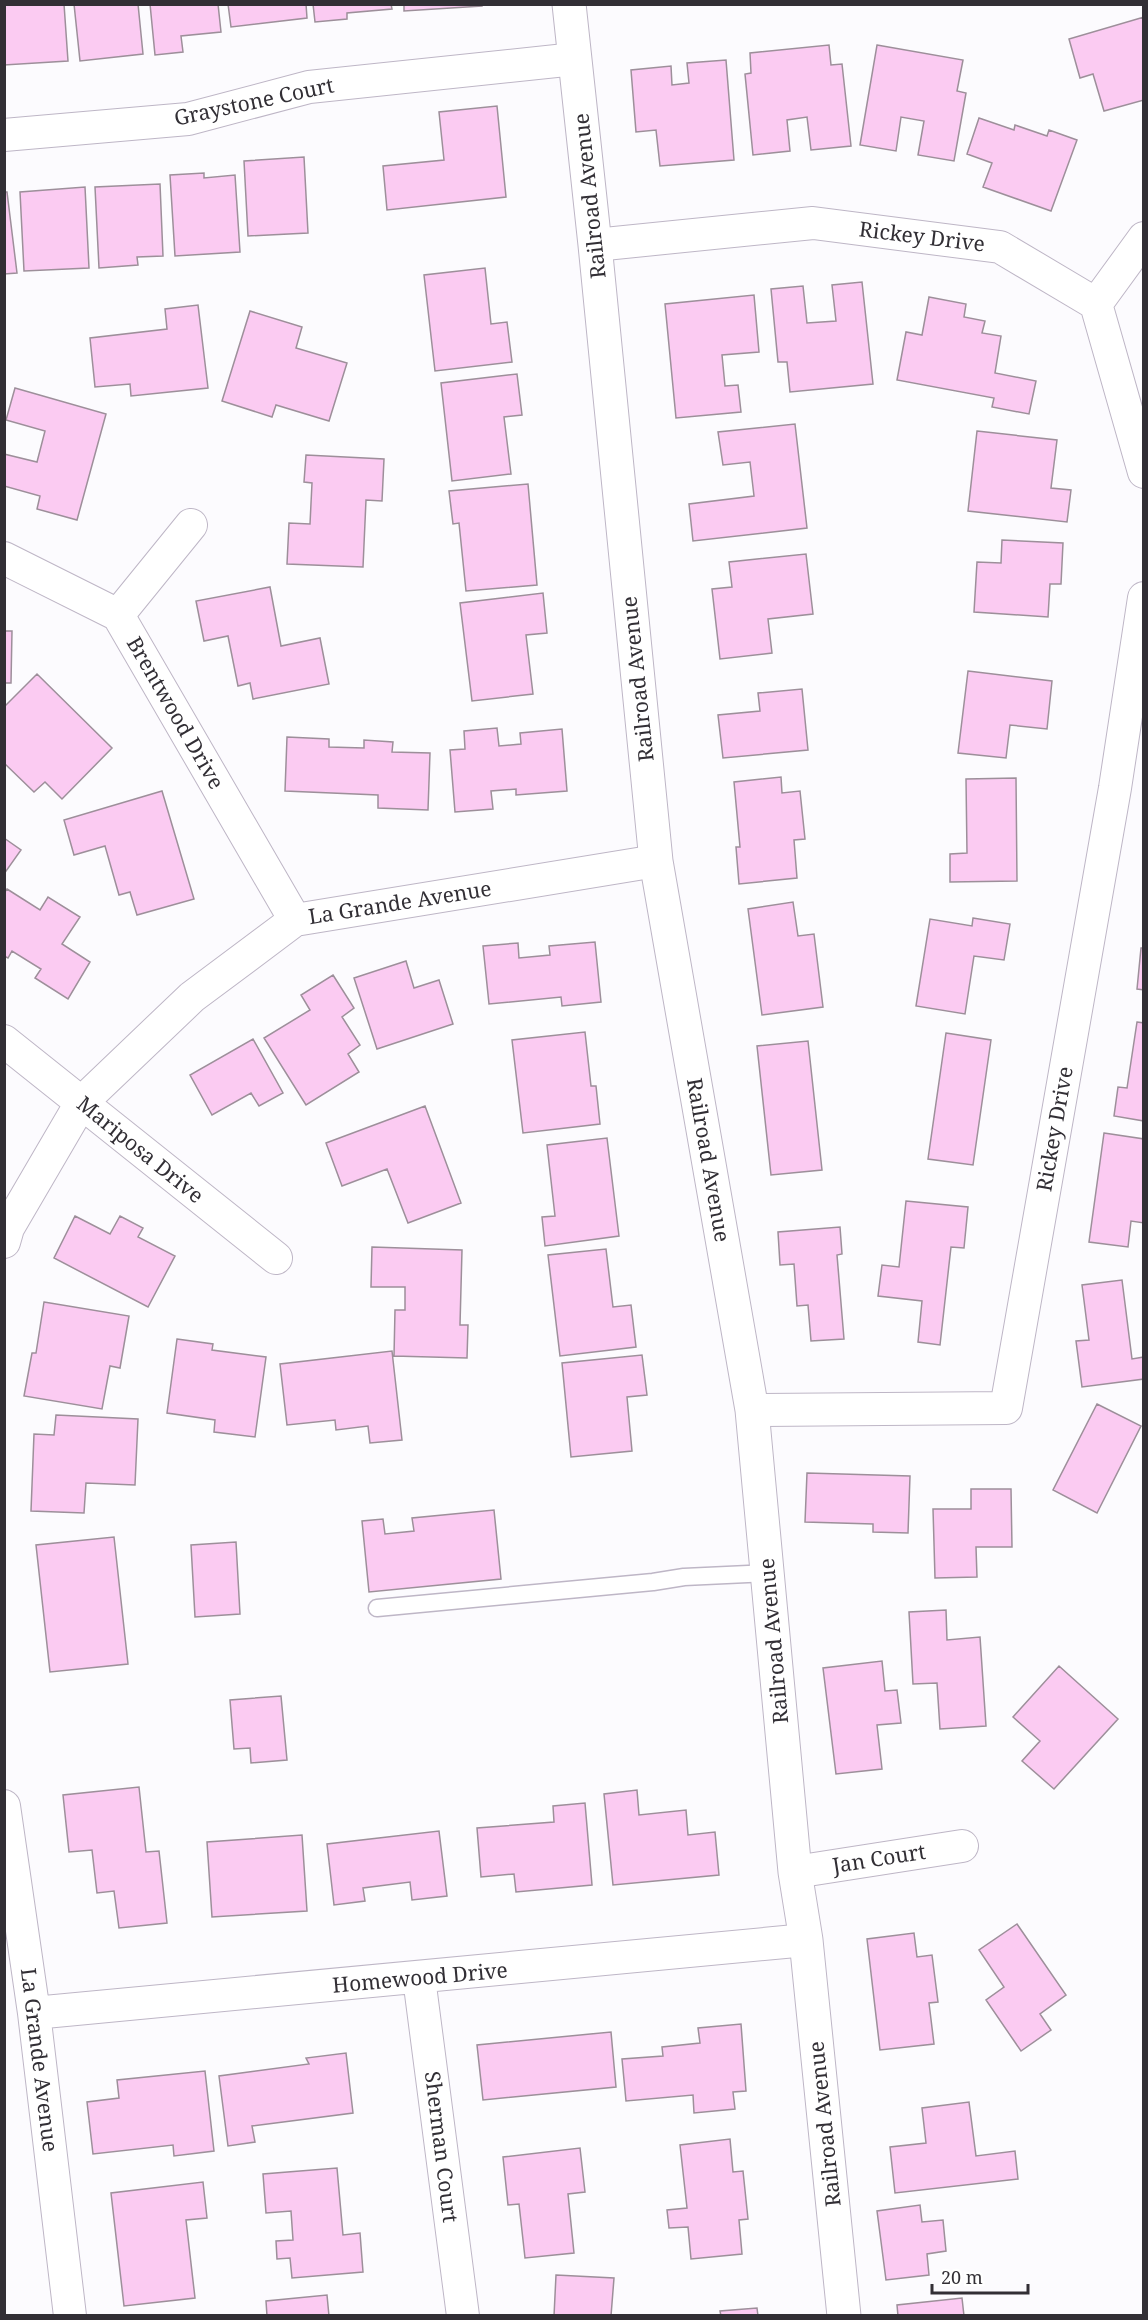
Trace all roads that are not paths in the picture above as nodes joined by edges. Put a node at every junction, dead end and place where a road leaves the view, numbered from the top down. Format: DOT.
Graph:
graph roads {
  1 [pos="569,4"];
  2 [pos="575,59"];
  3 [pos="4,135"];
  4 [pos="1143,238"];
  5 [pos="595,245"];
  6 [pos="1095,304"];
  7 [pos="1143,472"];
  8 [pos="191,525"];
  9 [pos="4,558"];
  10 [pos="1143,598"];
  11 [pos="118,615"];
  12 [pos="656,861"];
  13 [pos="295,920"];
  14 [pos="4,1041"];
  15 [pos="81,1103"];
  16 [pos="4,1242"];
  17 [pos="276,1258"];
  18 [pos="752,1410"];
  19 [pos="767,1573"];
  20 [pos="377,1608"];
  21 [pos="4,1806"];
  22 [pos="963,1846"];
  23 [pos="795,1872"];
  24 [pos="806,1940"];
  25 [pos="419,1978"];
  26 [pos="34,2013"];
  27 [pos="70,2316"];
  28 [pos="463,2316"];
  29 [pos="844,2316"];
  1 -- 2 [label="street, Railroad Avenue"];
  2 -- 3 [label="street, Graystone Court"];
  2 -- 5 [label="street, Railroad Avenue"];
  4 -- 6 [label="street"];
  5 -- 6 [label="street, Rickey Drive"];
  5 -- 12 [label="street, Railroad Avenue"];
  6 -- 7 [label="street"];
  8 -- 11 [label="street"];
  9 -- 11 [label="street, Brentwood Drive"];
  10 -- 18 [label="street, Rickey Drive"];
  11 -- 13 [label="street, Brentwood Drive"];
  12 -- 13 [label="street, La Grande Avenue"];
  12 -- 18 [label="street, Railroad Avenue"];
  13 -- 15 [label="street, La Grande Avenue"];
  14 -- 15 [label="street, Mariposa Drive"];
  15 -- 16 [label="street, La Grande Avenue"];
  15 -- 17 [label="street, Mariposa Drive"];
  18 -- 19 [label="street, Railroad Avenue"];
  19 -- 20 [label="lane"];
  19 -- 23 [label="street, Railroad Avenue"];
  21 -- 26 [label="street, La Grande Avenue"];
  22 -- 23 [label="street, Jan Court"];
  23 -- 24 [label="street, Railroad Avenue"];
  24 -- 25 [label="street, Homewood Drive"];
  24 -- 29 [label="street, Railroad Avenue"];
  25 -- 26 [label="street, Homewood Drive"];
  25 -- 28 [label="street, Sherman Court"];
  26 -- 27 [label="street, La Grande Avenue"];
}
